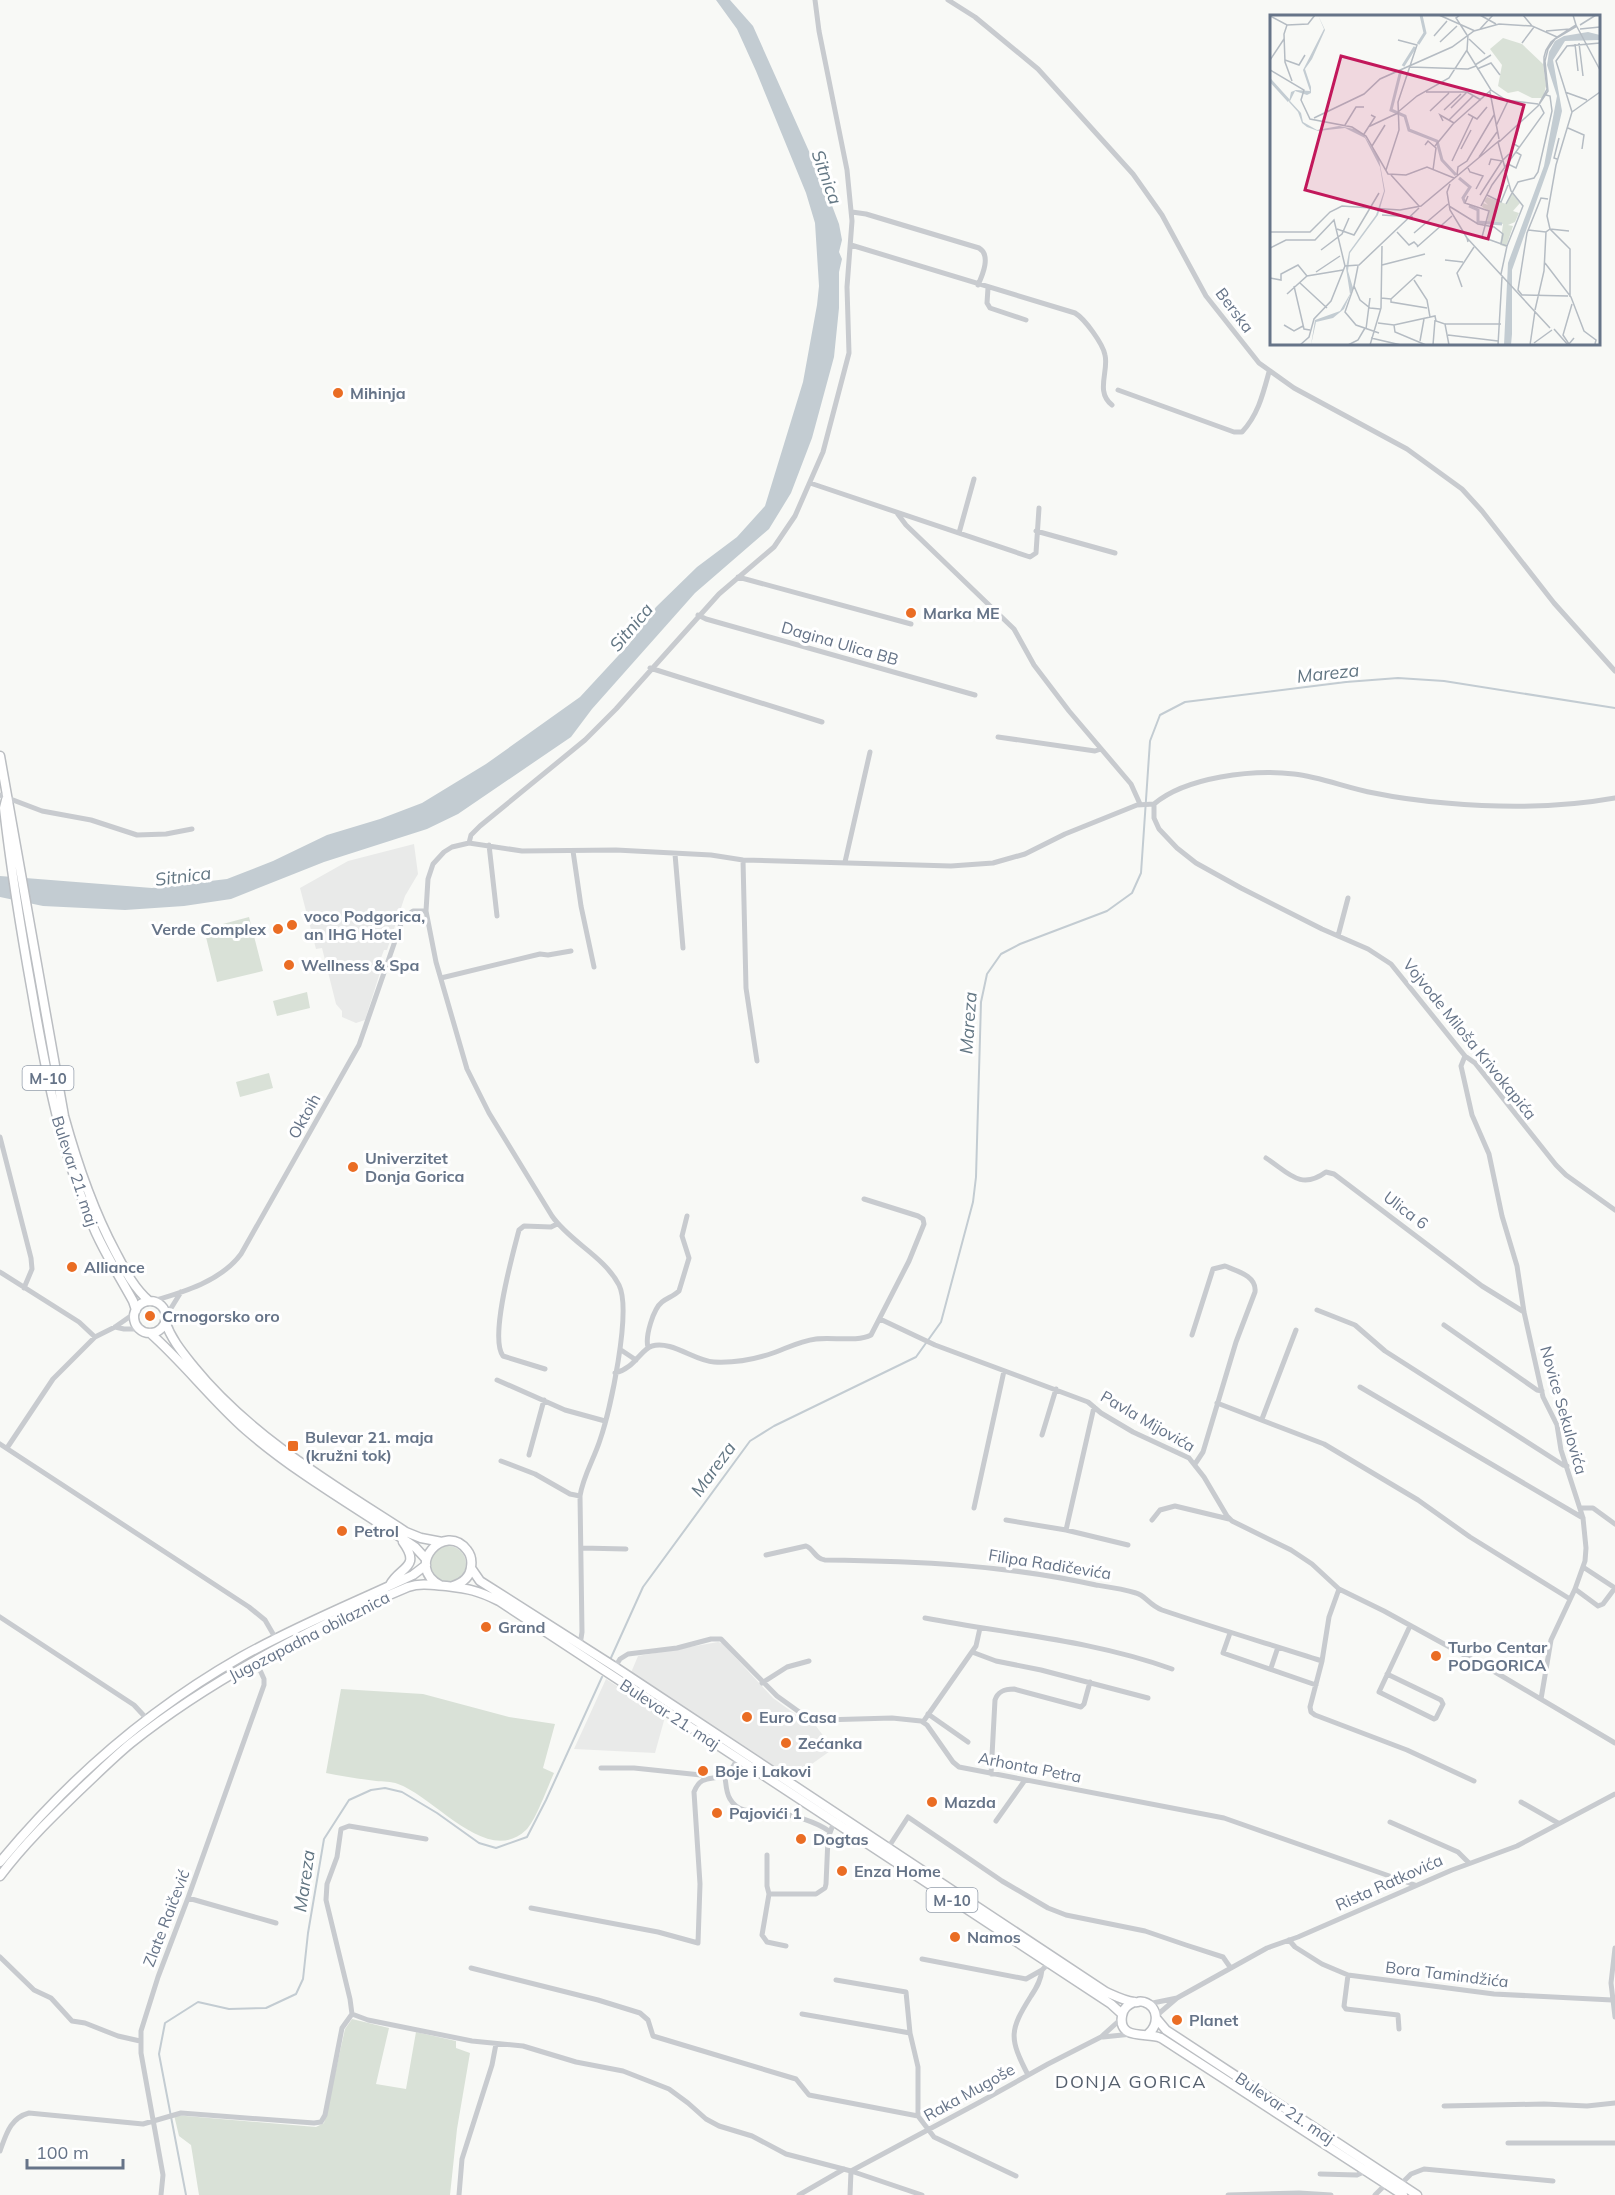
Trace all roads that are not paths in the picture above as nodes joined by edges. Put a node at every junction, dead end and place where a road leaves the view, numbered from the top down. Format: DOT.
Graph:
graph roads {
  1 [pos="815,0"];
  2 [pos="948,0"];
  3 [pos="852,212"];
  4 [pos="851,246"];
  5 [pos="978,285"];
  6 [pos="988,288"];
  7 [pos="1026,320"];
  8 [pos="1269,372"];
  9 [pos="1118,390"];
  10 [pos="1112,405"];
  11 [pos="974,479"];
  12 [pos="810,483"];
  13 [pos="1039,508"];
  14 [pos="897,513"];
  15 [pos="1036,531"];
  16 [pos="959,533"];
  17 [pos="1115,553"];
  18 [pos="738,577"];
  19 [pos="698,615"];
  20 [pos="911,624"];
  21 [pos="650,668"];
  22 [pos="1615,671"];
  23 [pos="975,695"];
  24 [pos="822,722"];
  25 [pos="998,737"];
  26 [pos="1101,749"];
  27 [pos="870,752"];
  28 [pos="0,756"];
  29 [pos="3,796"];
  30 [pos="1615,798"];
  31 [pos="1146,804"];
  32 [pos="192,829"];
  33 [pos="469,843"];
  34 [pos="489,844"];
  35 [pos="573,851"];
  36 [pos="675,854"];
  37 [pos="743,860"];
  38 [pos="845,862"];
  39 [pos="1348,898"];
  40 [pos="426,911"];
  41 [pos="23,916"];
  42 [pos="497,916"];
  43 [pos="1338,936"];
  44 [pos="683,948"];
  45 [pos="571,951"];
  46 [pos="594,967"];
  47 [pos="441,978"];
  48 [pos="1465,1056"];
  49 [pos="758,1061"];
  50 [pos="0,1137"];
  51 [pos="1266,1158"];
  52 [pos="864,1199"];
  53 [pos="1615,1210"];
  54 [pos="687,1216"];
  55 [pos="558,1224"];
  56 [pos="0,1272"];
  57 [pos="24,1288"];
  58 [pos="182,1291"];
  59 [pos="151,1301"];
  60 [pos="1317,1310"];
  61 [pos="135,1312"];
  62 [pos="1524,1312"];
  63 [pos="165,1319"];
  64 [pos="880,1319"];
  65 [pos="1444,1325"];
  66 [pos="115,1327"];
  67 [pos="141,1329"];
  68 [pos="1296,1330"];
  69 [pos="150,1333"];
  70 [pos="1192,1335"];
  71 [pos="94,1337"];
  72 [pos="648,1347"];
  73 [pos="621,1350"];
  74 [pos="636,1360"];
  75 [pos="545,1369"];
  76 [pos="1004,1371"];
  77 [pos="615,1373"];
  78 [pos="497,1380"];
  79 [pos="1360,1387"];
  80 [pos="1056,1389"];
  81 [pos="1542,1391"];
  82 [pos="544,1401"];
  83 [pos="1217,1403"];
  84 [pos="1094,1407"];
  85 [pos="1262,1419"];
  86 [pos="605,1421"];
  87 [pos="1042,1435"];
  88 [pos="0,1444"];
  89 [pos="7,1448"];
  90 [pos="530,1455"];
  91 [pos="501,1461"];
  92 [pos="1195,1464"];
  93 [pos="1567,1466"];
  94 [pos="579,1496"];
  95 [pos="974,1508"];
  96 [pos="1581,1508"];
  97 [pos="1583,1518"];
  98 [pos="1006,1520"];
  99 [pos="1152,1520"];
  100 [pos="1230,1520"];
  101 [pos="1615,1524"];
  102 [pos="1066,1530"];
  103 [pos="399,1537"];
  104 [pos="442,1542"];
  105 [pos="1128,1545"];
  106 [pos="581,1548"];
  107 [pos="626,1549"];
  108 [pos="766,1555"];
  109 [pos="426,1562"];
  110 [pos="1583,1567"];
  111 [pos="471,1568"];
  112 [pos="390,1586"];
  113 [pos="441,1586"];
  114 [pos="453,1587"];
  115 [pos="1615,1588"];
  116 [pos="1339,1589"];
  117 [pos="1575,1589"];
  118 [pos="1570,1599"];
  119 [pos="0,1617"];
  120 [pos="925,1618"];
  121 [pos="1410,1626"];
  122 [pos="980,1628"];
  123 [pos="1230,1633"];
  124 [pos="276,1639"];
  125 [pos="580,1645"];
  126 [pos="1278,1647"];
  127 [pos="972,1652"];
  128 [pos="255,1659"];
  129 [pos="809,1660"];
  130 [pos="1322,1661"];
  131 [pos="615,1667"];
  132 [pos="1271,1668"];
  133 [pos="1172,1669"];
  134 [pos="1387,1674"];
  135 [pos="1090,1682"];
  136 [pos="762,1683"];
  137 [pos="1316,1684"];
  138 [pos="1148,1698"];
  139 [pos="1541,1699"];
  140 [pos="928,1714"];
  141 [pos="147,1719"];
  142 [pos="923,1722"];
  143 [pos="968,1742"];
  144 [pos="1615,1743"];
  145 [pos="737,1759"];
  146 [pos="601,1768"];
  147 [pos="992,1774"];
  148 [pos="725,1777"];
  149 [pos="706,1779"];
  150 [pos="1025,1780"];
  151 [pos="1474,1781"];
  152 [pos="1615,1794"];
  153 [pos="1521,1802"];
  154 [pos="996,1821"];
  155 [pos="1390,1822"];
  156 [pos="1558,1823"];
  157 [pos="832,1827"];
  158 [pos="426,1839"];
  159 [pos="888,1848"];
  160 [pos="767,1855"];
  161 [pos="0,1862"];
  162 [pos="1469,1863"];
  163 [pos="0,1876"];
  164 [pos="1415,1885"];
  165 [pos="769,1894"];
  166 [pos="188,1898"];
  167 [pos="531,1908"];
  168 [pos="276,1923"];
  169 [pos="1288,1940"];
  170 [pos="786,1946"];
  171 [pos="1615,1948"];
  172 [pos="0,1957"];
  173 [pos="922,1959"];
  174 [pos="1046,1966"];
  175 [pos="1230,1967"];
  176 [pos="471,1968"];
  177 [pos="1348,1975"];
  178 [pos="836,1980"];
  179 [pos="1177,1998"];
  180 [pos="1612,2000"];
  181 [pos="1134,2002"];
  182 [pos="1148,2004"];
  183 [pos="352,2014"];
  184 [pos="802,2014"];
  185 [pos="1122,2016"];
  186 [pos="1156,2017"];
  187 [pos="1615,2017"];
  188 [pos="1399,2029"];
  189 [pos="910,2033"];
  190 [pos="1132,2034"];
  191 [pos="1148,2034"];
  192 [pos="1101,2037"];
  193 [pos="140,2041"];
  194 [pos="496,2044"];
  195 [pos="1028,2075"];
  196 [pos="1615,2103"];
  197 [pos="1444,2106"];
  198 [pos="918,2116"];
  199 [pos="153,2121"];
  200 [pos="928,2131"];
  201 [pos="1508,2143"];
  202 [pos="1615,2143"];
  203 [pos="0,2151"];
  204 [pos="844,2169"];
  205 [pos="851,2171"];
  206 [pos="1366,2171"];
  207 [pos="1320,2174"];
  208 [pos="1016,2176"];
  209 [pos="1553,2181"];
  210 [pos="1386,2184"];
  211 [pos="1401,2184"];
  212 [pos="903,2192"];
  213 [pos="161,2195"];
  214 [pos="459,2195"];
  215 [pos="799,2195"];
  216 [pos="850,2195"];
  217 [pos="922,2195"];
  218 [pos="1228,2195"];
  219 [pos="1331,2195"];
  220 [pos="1375,2195"];
  221 [pos="1403,2195"];
  222 [pos="1417,2195"];
  1 -- 3 [label="street"];
  2 -- 8 [label="street, Berska"];
  3 -- 4 [label="street"];
  3 -- 5 [label="street"];
  4 -- 5 [label="street"];
  4 -- 12 [label="street"];
  5 -- 6 [label="street"];
  6 -- 7 [label="street"];
  6 -- 10 [label="street"];
  8 -- 9 [label="street"];
  8 -- 22 [label="street, Berska"];
  11 -- 16 [label="street"];
  12 -- 14 [label="street"];
  12 -- 18 [label="street"];
  13 -- 15 [label="street"];
  14 -- 16 [label="street"];
  14 -- 26 [label="street, Vojvode Miloša Krivokapića"];
  15 -- 16 [label="street"];
  15 -- 17 [label="street"];
  18 -- 19 [label="street"];
  18 -- 20 [label="street"];
  19 -- 21 [label="street"];
  19 -- 23 [label="street, Dagina Ulica BB"];
  21 -- 24 [label="street"];
  21 -- 33 [label="street"];
  25 -- 26 [label="street"];
  26 -- 31 [label="street, Vojvode Miloša Krivokapića"];
  27 -- 38 [label="street"];
  28 -- 29 [label="main road, M-10"];
  29 -- 32 [label="street"];
  29 -- 41 [label="main road, M-10"];
  30 -- 31 [label="street"];
  31 -- 38 [label="street"];
  31 -- 43 [label="street, Vojvode Miloša Krivokapića"];
  33 -- 34 [label="street"];
  33 -- 40 [label="street"];
  34 -- 35 [label="street"];
  34 -- 42 [label="street"];
  35 -- 36 [label="street"];
  35 -- 46 [label="street"];
  36 -- 37 [label="street"];
  36 -- 44 [label="street"];
  37 -- 38 [label="street"];
  37 -- 49 [label="street"];
  39 -- 43 [label="street"];
  40 -- 47 [label="street"];
  40 -- 58 [label="street, Oktoih"];
  41 -- 59 [label="main road, Bulevar 21. maj / M-10"];
  41 -- 61 [label="main road, Bulevar 21. maj / M-10"];
  43 -- 48 [label="street, Vojvode Miloša Krivokapića"];
  45 -- 47 [label="street"];
  47 -- 55 [label="street"];
  48 -- 53 [label="street, Vojvode Miloša Krivokapića"];
  48 -- 62 [label="street, Novice Sekulovića"];
  50 -- 57 [label="street"];
  51 -- 62 [label="street, Ulica 6"];
  52 -- 64 [label="street"];
  54 -- 72 [label="street"];
  55 -- 73 [label="street"];
  55 -- 75 [label="street"];
  56 -- 57 [label="street"];
  57 -- 71 [label="street"];
  58 -- 59 [label="street, Oktoih"];
  58 -- 63 [label="street"];
  59 -- 61 [label="main road"];
  59 -- 63 [label="main road, M-10"];
  60 -- 93 [label="street"];
  61 -- 66 [label="street"];
  61 -- 67 [label="main road, M-10"];
  62 -- 81 [label="street, Novice Sekulovića"];
  63 -- 69 [label="main road"];
  63 -- 104 [label="main road, M-10"];
  64 -- 72 [label="street"];
  64 -- 76 [label="street, Pavla Mijovića"];
  65 -- 81 [label="street"];
  66 -- 67 [label="street"];
  66 -- 71 [label="street"];
  67 -- 69 [label="main road"];
  68 -- 85 [label="street"];
  69 -- 103 [label="main road"];
  70 -- 83 [label="street"];
  71 -- 89 [label="street"];
  72 -- 74 [label="street"];
  73 -- 74 [label="street"];
  73 -- 77 [label="street"];
  74 -- 77 [label="street"];
  76 -- 80 [label="street, Pavla Mijovića"];
  76 -- 95 [label="street"];
  77 -- 86 [label="street"];
  78 -- 82 [label="street"];
  79 -- 97 [label="street"];
  80 -- 84 [label="street, Pavla Mijovića"];
  80 -- 87 [label="street"];
  81 -- 93 [label="street, Novice Sekulovića"];
  82 -- 86 [label="street"];
  82 -- 90 [label="street"];
  83 -- 85 [label="street"];
  83 -- 92 [label="street"];
  84 -- 92 [label="street, Pavla Mijovića"];
  84 -- 102 [label="street"];
  85 -- 118 [label="street"];
  86 -- 94 [label="street"];
  88 -- 89 [label="street"];
  89 -- 124 [label="street"];
  91 -- 94 [label="street"];
  92 -- 100 [label="street, Pavla Mijovića"];
  93 -- 96 [label="street, Novice Sekulovića"];
  94 -- 106 [label="street"];
  96 -- 97 [label="street, Novice Sekulovića"];
  96 -- 101 [label="street"];
  97 -- 110 [label="street, Novice Sekulovića"];
  98 -- 102 [label="street"];
  99 -- 100 [label="street"];
  100 -- 116 [label="street"];
  102 -- 105 [label="street"];
  103 -- 109 [label="main road"];
  103 -- 112 [label="main road"];
  104 -- 109 [label="main road"];
  104 -- 111 [label="main road, M-10"];
  106 -- 107 [label="street"];
  106 -- 125 [label="street"];
  108 -- 123 [label="street, Filipa Radičevića"];
  109 -- 112 [label="main road, Jugozapadna obilaznica"];
  109 -- 113 [label="main road"];
  110 -- 115 [label="street"];
  110 -- 117 [label="street, Novice Sekulovića"];
  111 -- 114 [label="main road"];
  111 -- 125 [label="main road, Bulevar 21. maj / M-10"];
  112 -- 124 [label="main road, Jugozapadna obilaznica"];
  113 -- 114 [label="main road, M-10"];
  113 -- 128 [label="main road, Jugozapadna obilaznica"];
  114 -- 145 [label="main road, Bulevar 21. maj / M-10"];
  115 -- 117 [label="street"];
  116 -- 121 [label="street"];
  116 -- 130 [label="street"];
  117 -- 118 [label="street, Novice Sekulovića"];
  118 -- 139 [label="street, Novice Sekulovića"];
  119 -- 141 [label="street"];
  120 -- 122 [label="street"];
  121 -- 134 [label="street"];
  121 -- 139 [label="street"];
  122 -- 127 [label="street"];
  122 -- 133 [label="street"];
  123 -- 126 [label="street, Filipa Radičevića"];
  123 -- 132 [label="street"];
  124 -- 141 [label="main road, Jugozapadna obilaznica"];
  125 -- 131 [label="main road, Bulevar 21. maj / M-10"];
  126 -- 130 [label="street, Filipa Radičevića"];
  126 -- 132 [label="street"];
  127 -- 135 [label="street"];
  127 -- 140 [label="street"];
  128 -- 163 [label="main road, Jugozapadna obilaznica"];
  128 -- 166 [label="street, Zlate Raičević"];
  129 -- 136 [label="street"];
  130 -- 137 [label="street"];
  131 -- 136 [label="street"];
  131 -- 159 [label="main road, Bulevar 21. maj / M-10"];
  132 -- 137 [label="street"];
  134 -- 134 [label="street"];
  135 -- 138 [label="street"];
  135 -- 147 [label="street"];
  136 -- 142 [label="street"];
  137 -- 151 [label="street"];
  139 -- 144 [label="street"];
  140 -- 142 [label="street"];
  140 -- 143 [label="street"];
  141 -- 161 [label="main road, Jugozapadna obilaznica"];
  142 -- 147 [label="street, Arhonta Petra"];
  145 -- 148 [label="street"];
  145 -- 157 [label="main road, Bulevar 21. maj / M-10"];
  146 -- 149 [label="street"];
  147 -- 150 [label="street, Arhonta Petra"];
  148 -- 149 [label="street"];
  148 -- 157 [label="street"];
  149 -- 167 [label="street"];
  150 -- 154 [label="street"];
  150 -- 164 [label="street, Arhonta Petra"];
  152 -- 156 [label="street, Rista Ratkovića"];
  153 -- 156 [label="street"];
  155 -- 162 [label="street"];
  156 -- 162 [label="street, Rista Ratkovića"];
  157 -- 165 [label="street"];
  157 -- 174 [label="main road, Bulevar 21. maj / M-10"];
  158 -- 183 [label="street"];
  159 -- 175 [label="street"];
  159 -- 181 [label="main road, Bulevar 21. maj / M-10"];
  160 -- 165 [label="street"];
  162 -- 164 [label="street, Rista Ratkovića"];
  164 -- 169 [label="street, Rista Ratkovića"];
  165 -- 170 [label="street"];
  166 -- 168 [label="street"];
  166 -- 193 [label="street, Zlate Raičević"];
  169 -- 175 [label="street, Rista Ratkovića"];
  169 -- 177 [label="street, Bora Tamindžića"];
  171 -- 180 [label="street"];
  172 -- 193 [label="street"];
  173 -- 174 [label="street"];
  174 -- 185 [label="main road, Bulevar 21. maj / M-10"];
  174 -- 195 [label="street"];
  175 -- 179 [label="street, Rista Ratkovića"];
  176 -- 198 [label="street"];
  177 -- 180 [label="street, Bora Tamindžića"];
  177 -- 188 [label="street"];
  178 -- 189 [label="street"];
  179 -- 182 [label="street, Rista Ratkovića"];
  179 -- 186 [label="street, Rista Ratkovića"];
  180 -- 187 [label="street"];
  181 -- 182 [label="main road, Bulevar 21. maj / M-10"];
  181 -- 185 [label="main road"];
  182 -- 186 [label="main road, Bulevar 21. maj"];
  183 -- 194 [label="street"];
  183 -- 199 [label="street"];
  184 -- 189 [label="street"];
  185 -- 190 [label="main road, Bulevar 21. maj / M-10"];
  185 -- 192 [label="street, Raka Mugoše"];
  186 -- 191 [label="main road"];
  186 -- 211 [label="main road, Bulevar 21. maj"];
  189 -- 198 [label="street"];
  190 -- 191 [label="main road, Bulevar 21. maj"];
  190 -- 192 [label="street, Raka Mugoše"];
  191 -- 206 [label="main road, Bulevar 21. maj"];
  192 -- 195 [label="street, Raka Mugoše"];
  193 -- 199 [label="street, Zlate Raičević"];
  194 -- 204 [label="street"];
  194 -- 214 [label="street"];
  195 -- 200 [label="street, Raka Mugoše"];
  196 -- 197 [label="street"];
  198 -- 200 [label="street"];
  199 -- 203 [label="street"];
  199 -- 213 [label="street, Zlate Raičević"];
  200 -- 205 [label="street, Raka Mugoše"];
  200 -- 208 [label="street"];
  201 -- 202 [label="street"];
  204 -- 205 [label="street"];
  204 -- 215 [label="street"];
  205 -- 212 [label="street"];
  205 -- 216 [label="street"];
  206 -- 207 [label="street"];
  206 -- 210 [label="main road, Bulevar 21. maj"];
  209 -- 211 [label="street"];
  210 -- 220 [label="street"];
  210 -- 221 [label="main road, Bulevar 21. maj"];
  211 -- 222 [label="main road, Bulevar 21. maj"];
  212 -- 217 [label="street"];
  218 -- 219 [label="street"];
}
